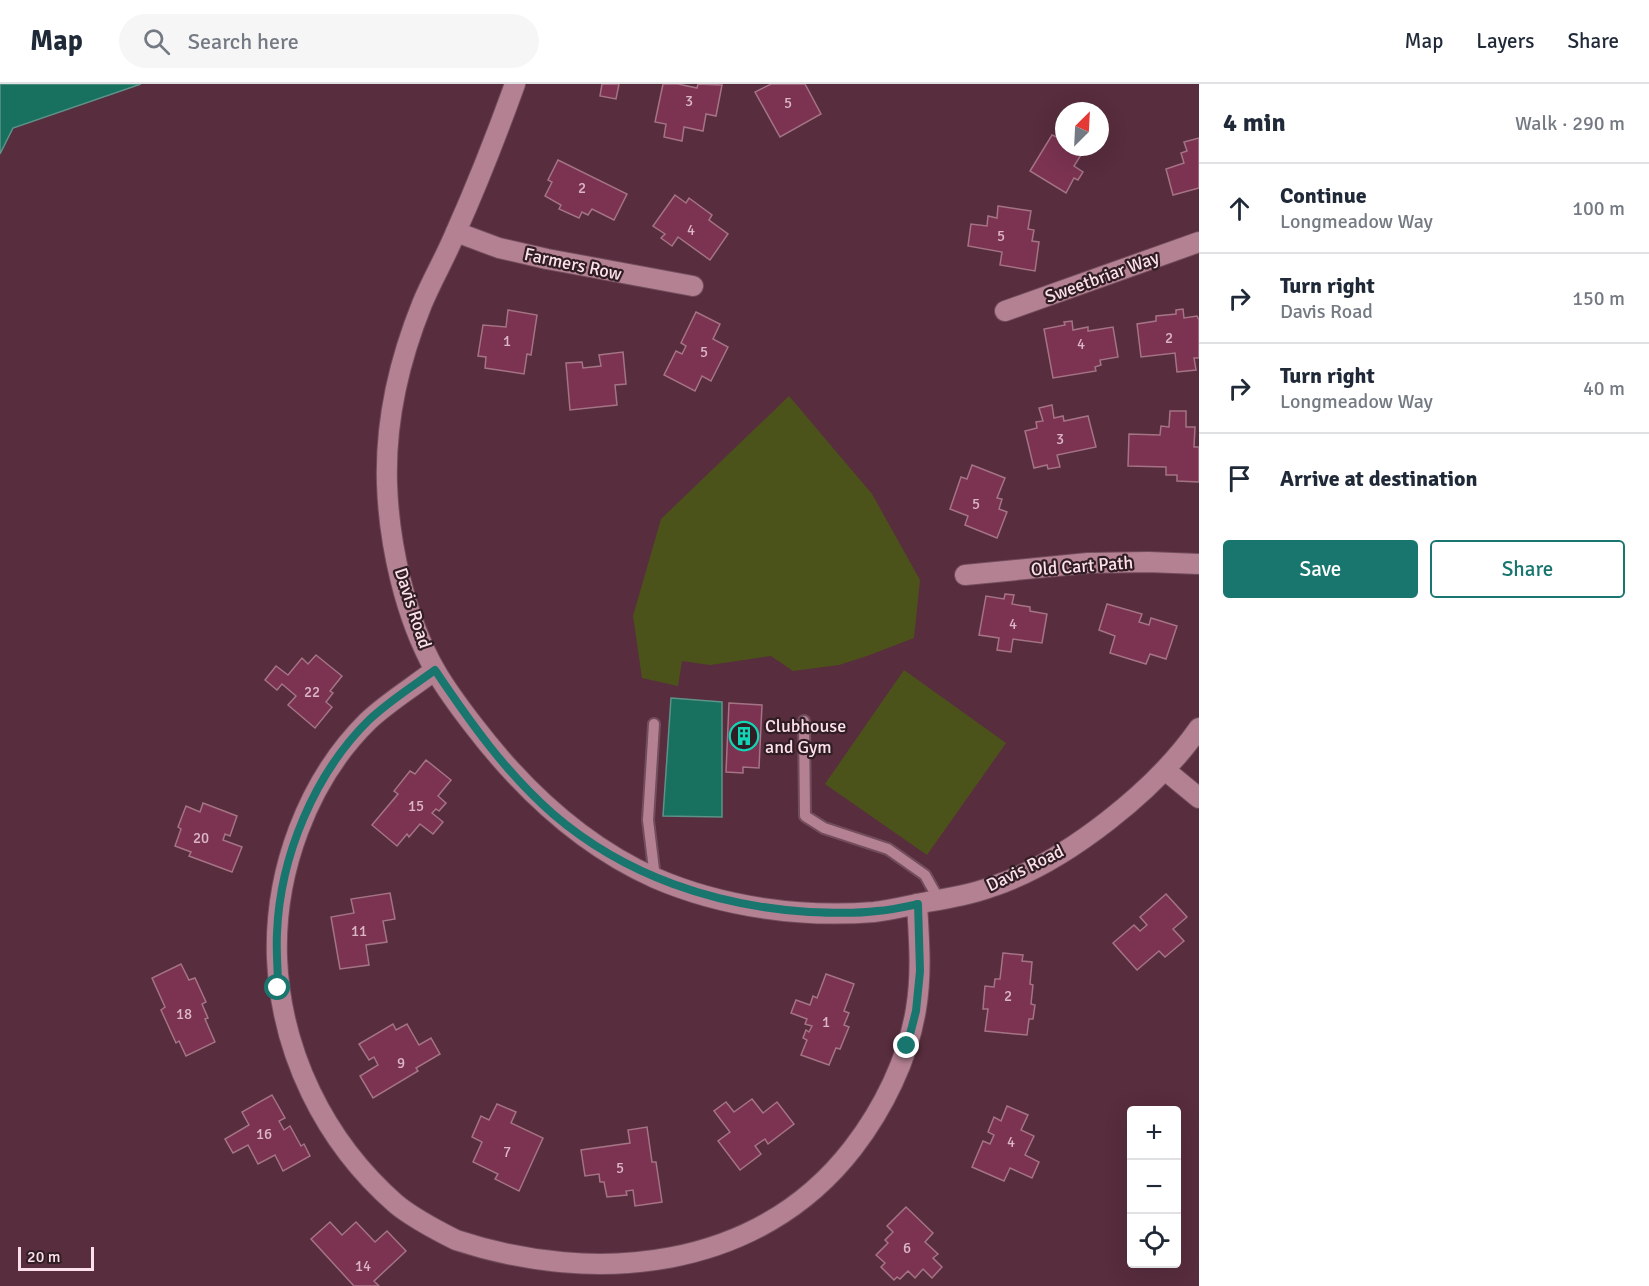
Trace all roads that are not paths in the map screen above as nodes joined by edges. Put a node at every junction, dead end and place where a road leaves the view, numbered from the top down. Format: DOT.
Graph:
graph roads {
  1 [pos="515,84"];
  2 [pos="456,232"];
  3 [pos="1199,242"];
  4 [pos="693,286"];
  5 [pos="1005,311"];
  6 [pos="1199,564"];
  7 [pos="965,575"];
  8 [pos="435,670"];
  9 [pos="804,721"];
  10 [pos="654,724"];
  11 [pos="1199,728"];
  12 [pos="1165,770"];
  13 [pos="1199,798"];
  14 [pos="656,878"];
  15 [pos="939,900"];
  16 [pos="918,904"];
  1 -- 2 [label="street, Davis Road"];
  2 -- 4 [label="street, Farmers Row"];
  2 -- 8 [label="street, Davis Road"];
  3 -- 5 [label="street, Sweetbriar Way"];
  6 -- 7 [label="street, Old Cart Path"];
  8 -- 14 [label="street, Davis Road"];
  8 -- 16 [label="street"];
  9 -- 15 [label="lane"];
  10 -- 14 [label="lane"];
  11 -- 12 [label="street, Davis Road"];
  12 -- 13 [label="street"];
  12 -- 15 [label="street, Davis Road"];
  14 -- 16 [label="street, Davis Road"];
  15 -- 16 [label="street, Davis Road"];
}
